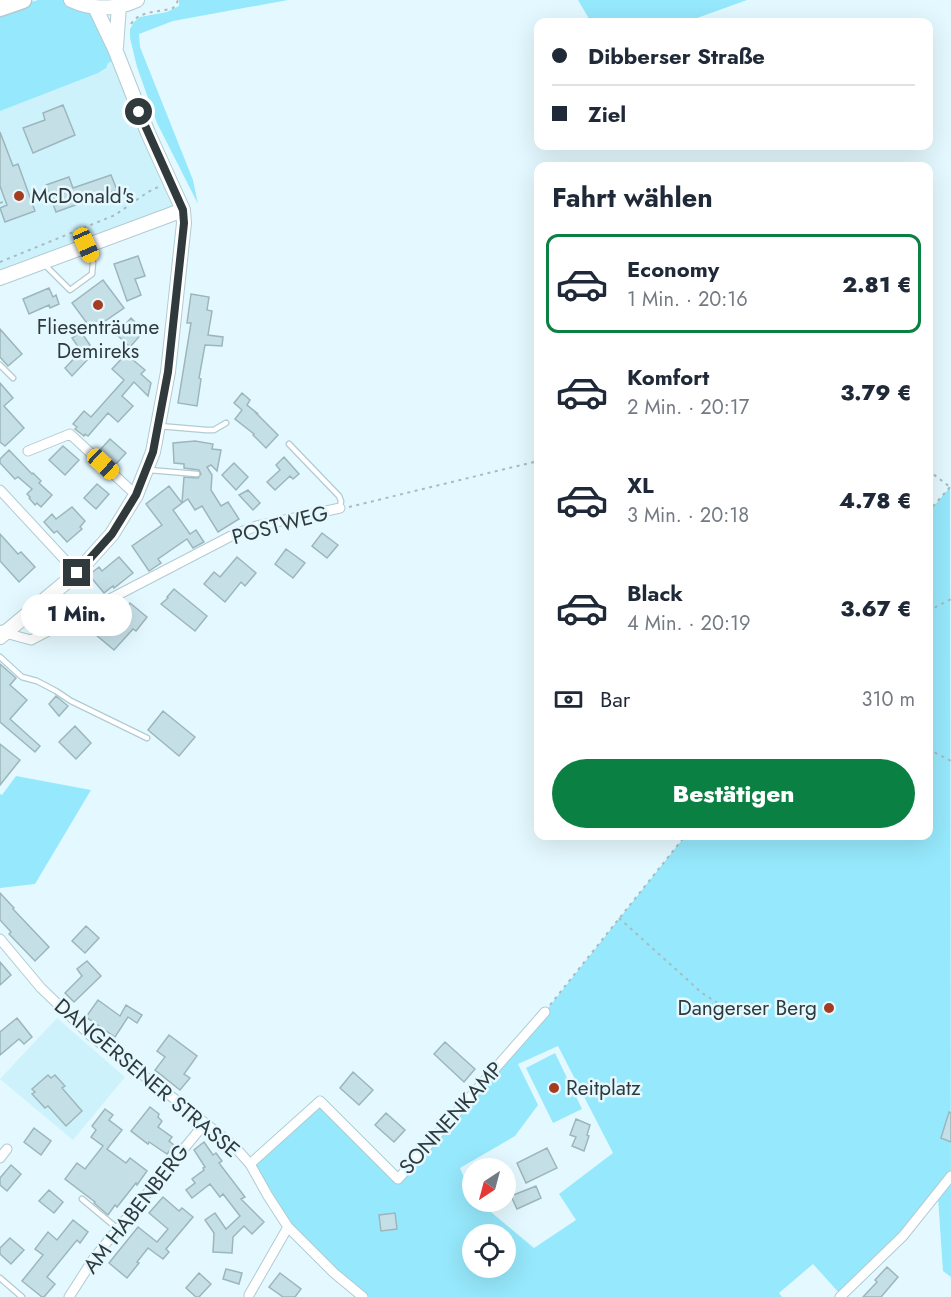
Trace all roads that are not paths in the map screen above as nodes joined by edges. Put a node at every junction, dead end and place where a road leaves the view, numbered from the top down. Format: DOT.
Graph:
graph roads {
  1 [pos="23,0"];
  2 [pos="71,0"];
  3 [pos="137,0"];
  4 [pos="119,6"];
  5 [pos="95,7"];
  6 [pos="0,8"];
  7 [pos="115,49"];
  8 [pos="183,210"];
  9 [pos="86,245"];
  10 [pos="42,262"];
  11 [pos="0,278"];
  12 [pos="0,365"];
  13 [pos="13,378"];
  14 [pos="226,423"];
  15 [pos="158,426"];
  16 [pos="289,444"];
  17 [pos="28,451"];
  18 [pos="146,470"];
  19 [pos="197,474"];
  20 [pos="0,490"];
  21 [pos="136,495"];
  22 [pos="340,508"];
  23 [pos="77,573"];
  24 [pos="2,633"];
  25 [pos="0,657"];
  26 [pos="147,738"];
  27 [pos="0,939"];
  28 [pos="545,1012"];
  29 [pos="205,1123"];
  30 [pos="8,1149"];
  31 [pos="0,1158"];
  32 [pos="250,1164"];
  33 [pos="951,1176"];
  34 [pos="82,1199"];
  35 [pos="288,1227"];
  36 [pos="118,1229"];
  37 [pos="0,1278"];
  38 [pos="22,1297"];
  39 [pos="69,1297"];
  40 [pos="249,1297"];
  41 [pos="363,1297"];
  42 [pos="840,1297"];
  1 -- 6 [label="highway"];
  2 -- 5 [label="street"];
  3 -- 4 [label="street"];
  4 -- 5 [label="street"];
  4 -- 7 [label="street"];
  5 -- 7 [label="street"];
  7 -- 8 [label="street"];
  8 -- 9 [label="street"];
  8 -- 15 [label="street"];
  9 -- 10 [label="street"];
  9 -- 10 [label="lane"];
  10 -- 11 [label="street"];
  12 -- 13 [label="lane"];
  14 -- 15 [label="lane"];
  15 -- 18 [label="street"];
  16 -- 22 [label="lane"];
  17 -- 21 [label="street"];
  18 -- 19 [label="lane"];
  18 -- 21 [label="street"];
  20 -- 23 [label="street"];
  21 -- 23 [label="street"];
  22 -- 24 [label="street, POSTWEG"];
  23 -- 24 [label="street"];
  25 -- 26 [label="lane"];
  27 -- 29 [label="street, DANGERSENER STRASSE"];
  28 -- 32 [label="street, SONNENKAMP"];
  29 -- 32 [label="street, DANGERSENER STRASSE"];
  29 -- 36 [label="street, AM HABENBERG"];
  30 -- 31 [label="street"];
  32 -- 35 [label="street, DANGERSENER STRASSE"];
  33 -- 42 [label="street"];
  34 -- 36 [label="lane"];
  35 -- 40 [label="street"];
  35 -- 41 [label="street, DANGERSENER STRASSE"];
  36 -- 39 [label="street, AM HABENBERG"];
  37 -- 38 [label="lane"];
}
